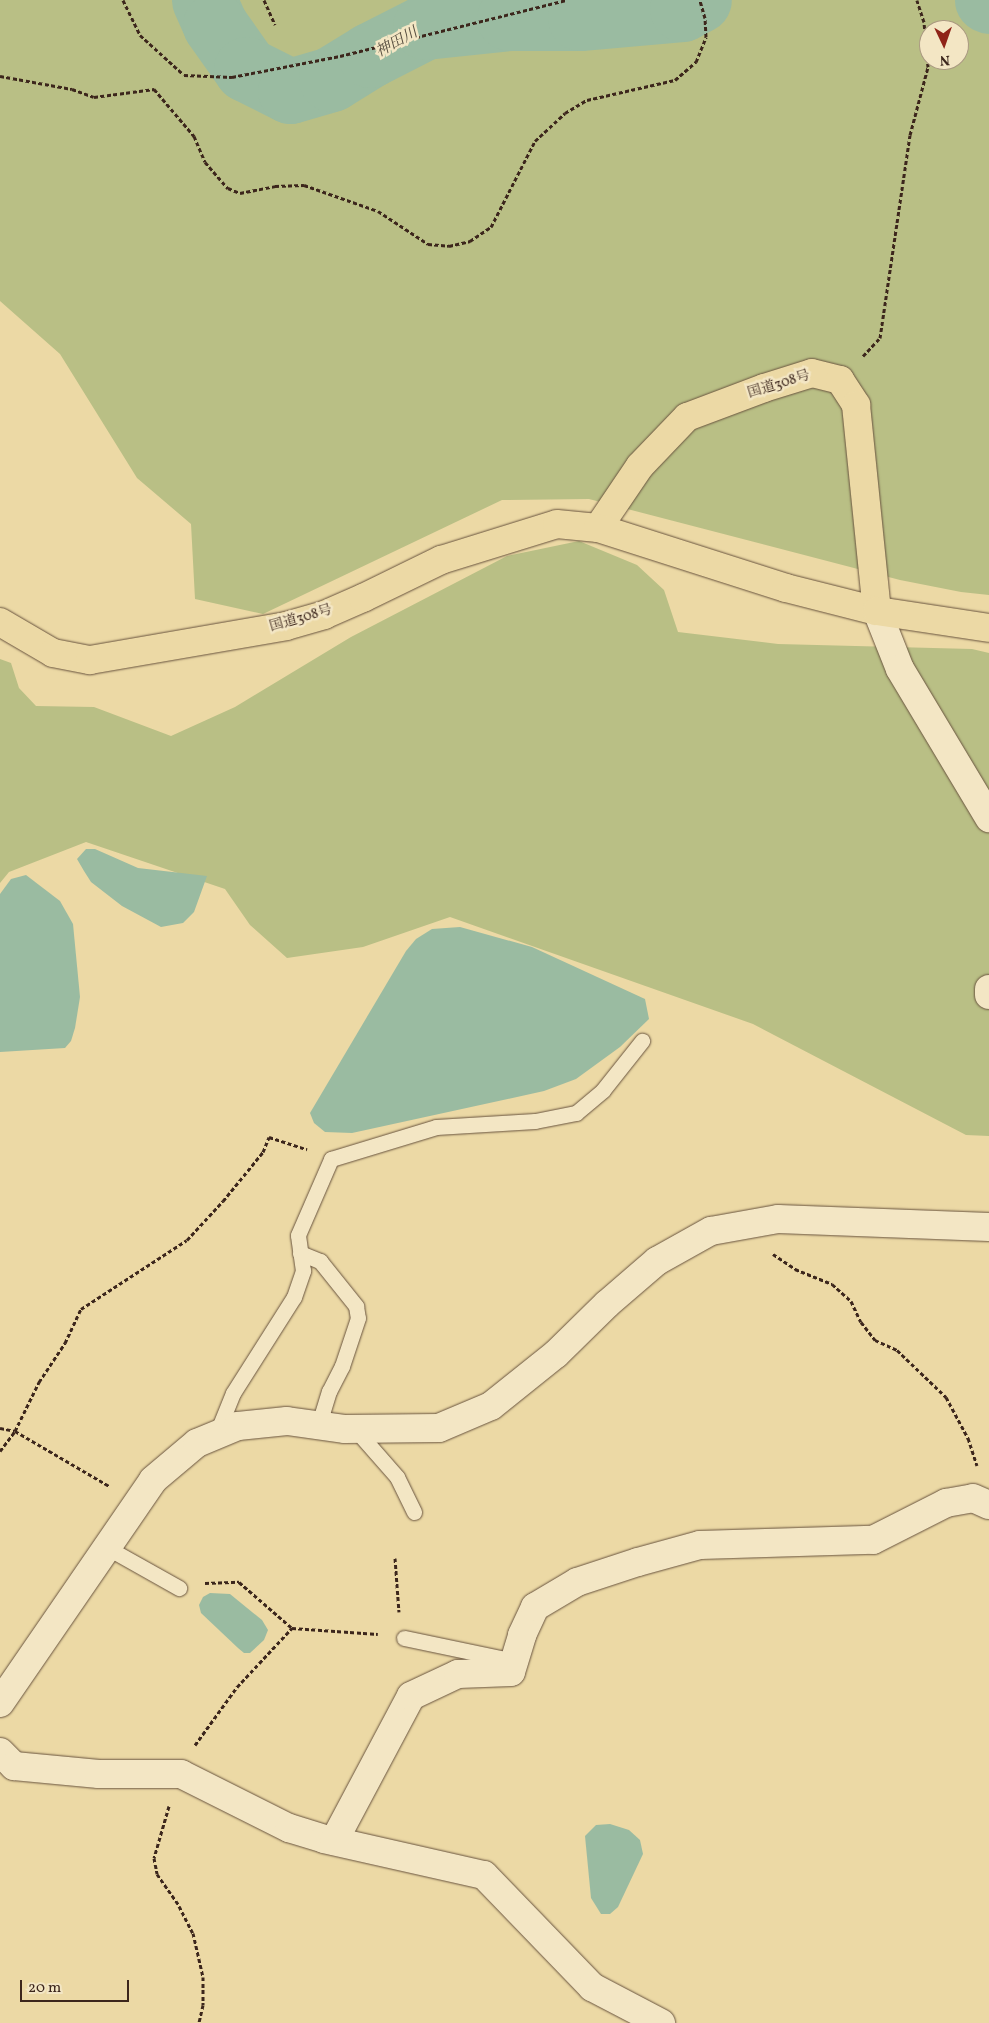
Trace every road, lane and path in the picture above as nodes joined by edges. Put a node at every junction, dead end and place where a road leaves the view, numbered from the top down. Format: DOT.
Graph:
graph roads {
  1 [pos="123,0"];
  2 [pos="264,0"];
  3 [pos="566,0"];
  4 [pos="700,0"];
  5 [pos="916,0"];
  6 [pos="275,25"];
  7 [pos="0,76"];
  8 [pos="826,377"];
  9 [pos="598,528"];
  10 [pos="877,611"];
  11 [pos="0,622"];
  12 [pos="989,628"];
  13 [pos="989,818"];
  14 [pos="989,988"];
  15 [pos="989,995"];
  16 [pos="642,1041"];
  17 [pos="331,1159"];
  18 [pos="734,1227"];
  19 [pos="989,1227"];
  20 [pos="300,1253"];
  21 [pos="318,1426"];
  22 [pos="0,1428"];
  23 [pos="354,1429"];
  24 [pos="15,1431"];
  25 [pos="216,1435"];
  26 [pos="0,1451"];
  27 [pos="137,1502"];
  28 [pos="987,1505"];
  29 [pos="414,1512"];
  30 [pos="106,1547"];
  31 [pos="395,1558"];
  32 [pos="179,1588"];
  33 [pos="292,1628"];
  34 [pos="404,1638"];
  35 [pos="514,1660"];
  36 [pos="0,1703"];
  37 [pos="0,1752"];
  38 [pos="334,1841"];
  39 [pos="661,2023"];
  1 -- 3 [label="path"];
  2 -- 6 [label="path"];
  4 -- 7 [label="path"];
  5 -- 8 [label="path"];
  8 -- 9 [label="highway, 国道308号"];
  8 -- 10 [label="highway, 国道308号"];
  9 -- 10 [label="highway, 国道308号"];
  9 -- 11 [label="highway, 国道308号"];
  10 -- 12 [label="highway, 国道308号"];
  10 -- 13 [label="street"];
  14 -- 15 [label="street"];
  16 -- 17 [label="lane"];
  17 -- 20 [label="lane"];
  17 -- 24 [label="path"];
  18 -- 19 [label="street"];
  18 -- 23 [label="street"];
  18 -- 28 [label="path"];
  20 -- 21 [label="lane"];
  20 -- 25 [label="lane"];
  21 -- 23 [label="street"];
  21 -- 25 [label="street"];
  22 -- 24 [label="path"];
  23 -- 29 [label="lane"];
  24 -- 26 [label="path"];
  24 -- 27 [label="path"];
  25 -- 27 [label="street"];
  27 -- 30 [label="street"];
  28 -- 35 [label="street"];
  30 -- 32 [label="lane"];
  30 -- 36 [label="street"];
  31 -- 34 [label="path"];
  32 -- 33 [label="path"];
  34 -- 35 [label="lane"];
  35 -- 38 [label="street"];
  37 -- 38 [label="street"];
  38 -- 39 [label="street"];
}
